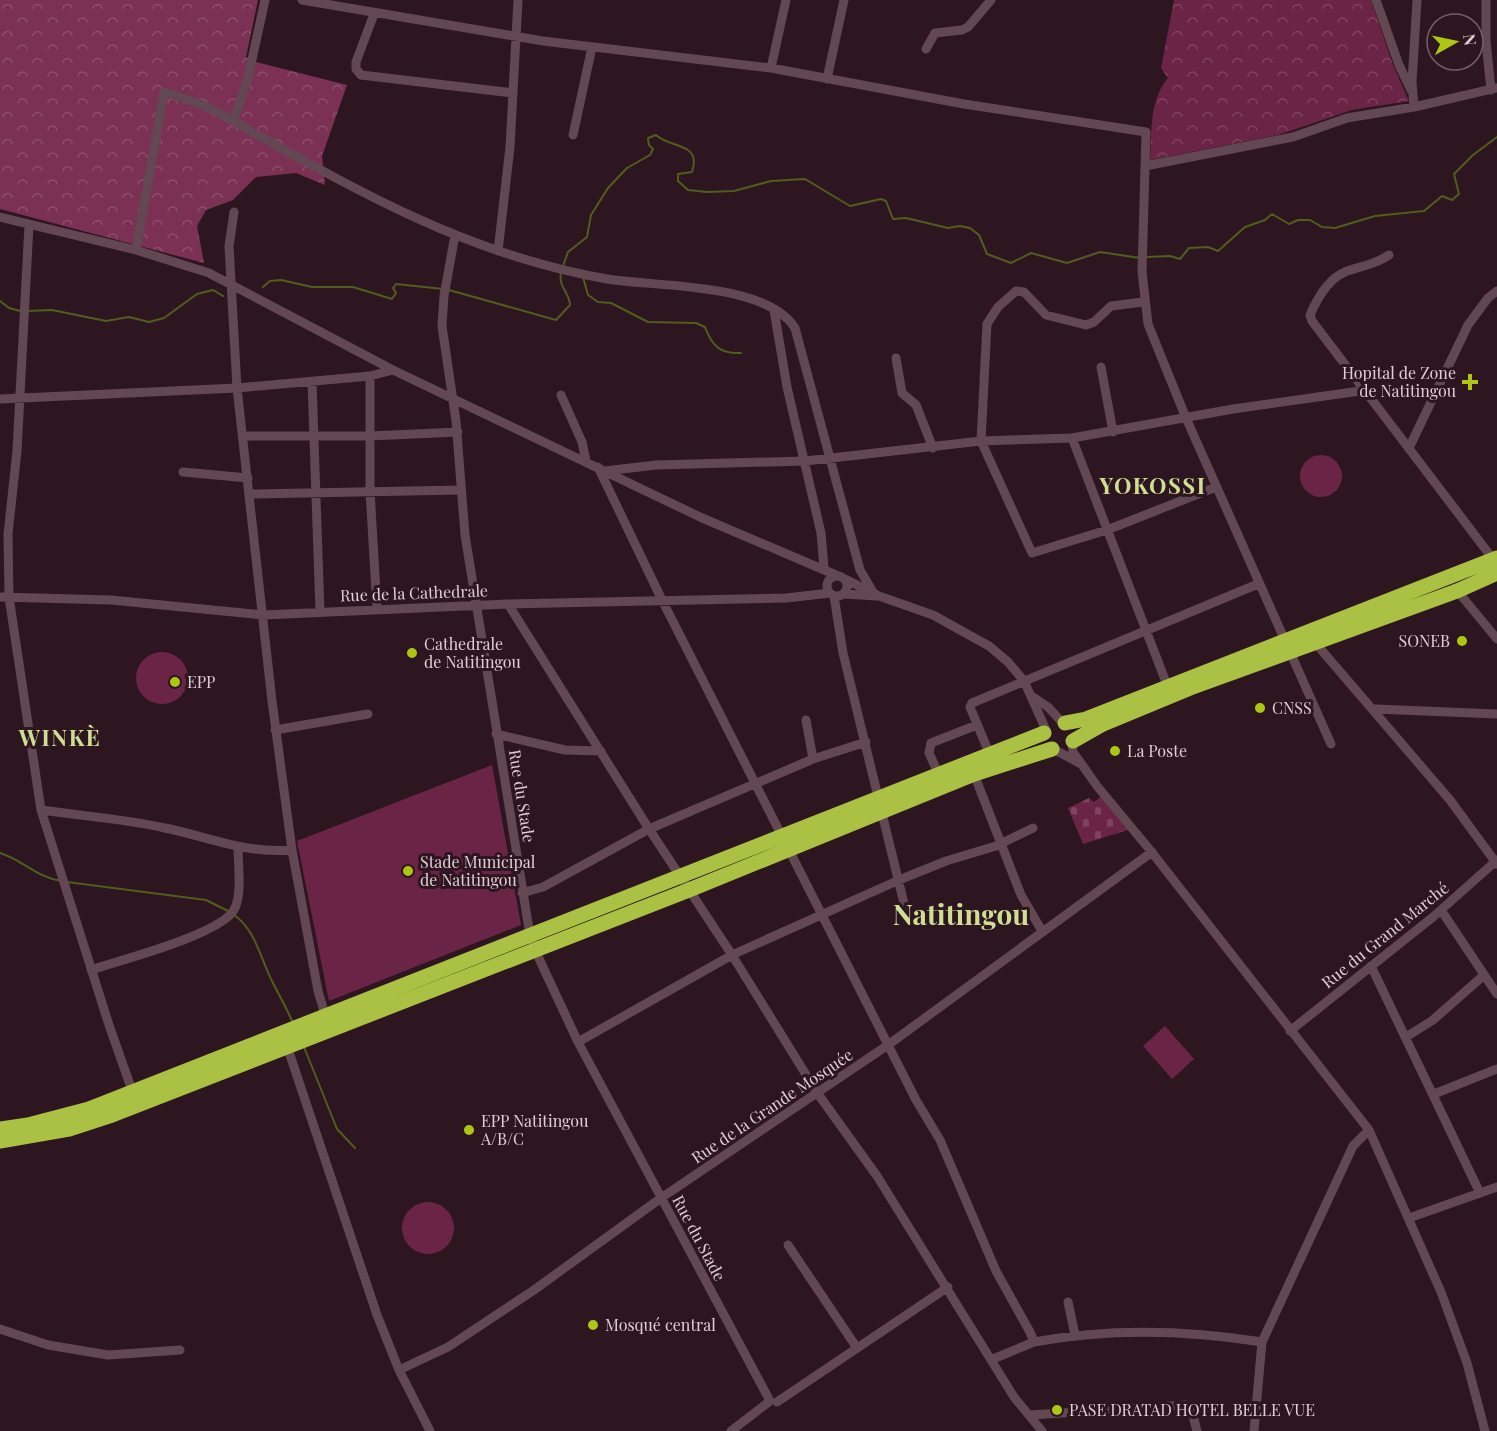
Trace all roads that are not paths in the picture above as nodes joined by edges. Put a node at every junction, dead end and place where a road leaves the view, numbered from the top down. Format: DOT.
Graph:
graph roads {
  1 [pos="265,0"];
  2 [pos="302,0"];
  3 [pos="518,0"];
  4 [pos="786,0"];
  5 [pos="844,0"];
  6 [pos="991,0"];
  7 [pos="1376,0"];
  8 [pos="1417,0"];
  9 [pos="1486,0"];
  10 [pos="374,14"];
  11 [pos="515,36"];
  12 [pos="592,47"];
  13 [pos="926,49"];
  14 [pos="771,68"];
  15 [pos="827,79"];
  16 [pos="1494,89"];
  17 [pos="1412,91"];
  18 [pos="513,93"];
  19 [pos="1414,107"];
  20 [pos="233,121"];
  21 [pos="573,135"];
  22 [pos="1145,166"];
  23 [pos="234,212"];
  24 [pos="0,217"];
  25 [pos="29,225"];
  26 [pos="455,235"];
  27 [pos="136,250"];
  28 [pos="498,251"];
  29 [pos="1389,255"];
  30 [pos="231,283"];
  31 [pos="1497,291"];
  32 [pos="1143,302"];
  33 [pos="774,310"];
  34 [pos="896,358"];
  35 [pos="1101,367"];
  36 [pos="393,370"];
  37 [pos="370,376"];
  38 [pos="312,382"];
  39 [pos="237,388"];
  40 [pos="1366,390"];
  41 [pos="561,395"];
  42 [pos="453,397"];
  43 [pos="0,399"];
  44 [pos="20,399"];
  45 [pos="1186,418"];
  46 [pos="458,432"];
  47 [pos="1113,432"];
  48 [pos="314,435"];
  49 [pos="243,436"];
  50 [pos="370,436"];
  51 [pos="1072,438"];
  52 [pos="981,441"];
  53 [pos="933,448"];
  54 [pos="1409,448"];
  55 [pos="828,458"];
  56 [pos="586,461"];
  57 [pos="805,461"];
  58 [pos="601,469"];
  59 [pos="183,472"];
  60 [pos="248,478"];
  61 [pos="1216,487"];
  62 [pos="461,490"];
  63 [pos="316,491"];
  64 [pos="370,491"];
  65 [pos="250,494"];
  66 [pos="1107,530"];
  67 [pos="1496,564"];
  68 [pos="824,568"];
  69 [pos="841,577"];
  70 [pos="1258,584"];
  71 [pos="1452,585"];
  72 [pos="836,594"];
  73 [pos="876,594"];
  74 [pos="4,597"];
  75 [pos="662,600"];
  76 [pos="508,604"];
  77 [pos="474,605"];
  78 [pos="377,609"];
  79 [pos="320,612"];
  80 [pos="263,615"];
  81 [pos="1147,631"];
  82 [pos="1312,638"];
  83 [pos="1497,639"];
  84 [pos="1287,647"];
  85 [pos="1024,681"];
  86 [pos="1170,691"];
  87 [pos="1033,697"];
  88 [pos="1375,709"];
  89 [pos="368,714"];
  90 [pos="1497,714"];
  91 [pos="806,720"];
  92 [pos="1063,722"];
  93 [pos="977,725"];
  94 [pos="275,730"];
  95 [pos="1045,731"];
  96 [pos="496,734"];
  97 [pos="866,742"];
  98 [pos="1072,742"];
  99 [pos="1331,744"];
  100 [pos="1055,750"];
  101 [pos="601,752"];
  102 [pos="990,755"];
  103 [pos="813,759"];
  104 [pos="1081,764"];
  105 [pos="974,774"];
  106 [pos="939,775"];
  107 [pos="758,785"];
  108 [pos="880,805"];
  109 [pos="41,810"];
  110 [pos="1033,828"];
  111 [pos="649,829"];
  112 [pos="786,842"];
  113 [pos="1000,843"];
  114 [pos="238,848"];
  115 [pos="292,850"];
  116 [pos="1152,852"];
  117 [pos="1496,862"];
  118 [pos="898,880"];
  119 [pos="685,883"];
  120 [pos="522,893"];
  121 [pos="1441,910"];
  122 [pos="822,914"];
  123 [pos="908,920"];
  124 [pos="1042,931"];
  125 [pos="533,943"];
  126 [pos="732,955"];
  127 [pos="1371,966"];
  128 [pos="91,970"];
  129 [pos="1483,976"];
  130 [pos="1497,994"];
  131 [pos="328,1022"];
  132 [pos="1290,1031"];
  133 [pos="296,1037"];
  134 [pos="1406,1037"];
  135 [pos="578,1042"];
  136 [pos="888,1044"];
  137 [pos="1497,1069"];
  138 [pos="818,1094"];
  139 [pos="1434,1094"];
  140 [pos="135,1099"];
  141 [pos="0,1129"];
  142 [pos="1369,1130"];
  143 [pos="0,1141"];
  144 [pos="1497,1187"];
  145 [pos="1479,1191"];
  146 [pos="661,1198"];
  147 [pos="1409,1218"];
  148 [pos="788,1245"];
  149 [pos="948,1287"];
  150 [pos="1068,1302"];
  151 [pos="0,1329"];
  152 [pos="1075,1335"];
  153 [pos="1034,1342"];
  154 [pos="1262,1342"];
  155 [pos="857,1348"];
  156 [pos="180,1350"];
  157 [pos="993,1359"];
  158 [pos="399,1370"];
  159 [pos="777,1402"];
  160 [pos="1031,1415"];
  161 [pos="430,1431"];
  162 [pos="731,1431"];
  163 [pos="1042,1431"];
  164 [pos="1197,1431"];
  165 [pos="1254,1431"];
  166 [pos="1485,1431"];
  1 -- 20 [label="street"];
  2 -- 10 [label="street"];
  3 -- 11 [label="street"];
  4 -- 14 [label="street"];
  5 -- 15 [label="street"];
  6 -- 13 [label="street"];
  7 -- 17 [label="street"];
  8 -- 17 [label="street"];
  9 -- 16 [label="street"];
  10 -- 11 [label="street"];
  10 -- 18 [label="street"];
  11 -- 12 [label="street"];
  11 -- 18 [label="street"];
  12 -- 14 [label="street"];
  12 -- 21 [label="street"];
  14 -- 15 [label="street"];
  15 -- 22 [label="street"];
  16 -- 19 [label="street"];
  17 -- 19 [label="street"];
  18 -- 28 [label="street"];
  19 -- 22 [label="street"];
  20 -- 26 [label="street"];
  20 -- 27 [label="street"];
  22 -- 32 [label="street"];
  23 -- 30 [label="street"];
  24 -- 25 [label="street"];
  25 -- 27 [label="street"];
  25 -- 44 [label="street"];
  26 -- 28 [label="street"];
  26 -- 42 [label="street, Rue du Stade"];
  27 -- 30 [label="street"];
  28 -- 33 [label="street"];
  29 -- 40 [label="street"];
  30 -- 36 [label="street"];
  30 -- 39 [label="street"];
  31 -- 54 [label="street"];
  32 -- 45 [label="street"];
  32 -- 52 [label="street"];
  33 -- 55 [label="street"];
  33 -- 57 [label="street"];
  34 -- 53 [label="street"];
  35 -- 47 [label="street"];
  36 -- 37 [label="street"];
  36 -- 42 [label="street"];
  37 -- 38 [label="street"];
  37 -- 50 [label="street"];
  38 -- 39 [label="street"];
  38 -- 48 [label="street"];
  39 -- 44 [label="street"];
  39 -- 49 [label="street"];
  40 -- 45 [label="street"];
  40 -- 54 [label="street"];
  41 -- 56 [label="street"];
  42 -- 46 [label="street, Rue du Stade"];
  42 -- 56 [label="street"];
  43 -- 44 [label="street"];
  44 -- 74 [label="street"];
  45 -- 47 [label="street"];
  45 -- 61 [label="street"];
  46 -- 50 [label="street"];
  46 -- 62 [label="street, Rue du Stade"];
  47 -- 51 [label="street"];
  48 -- 49 [label="street"];
  48 -- 50 [label="street"];
  48 -- 63 [label="street"];
  49 -- 60 [label="street"];
  50 -- 64 [label="street"];
  51 -- 52 [label="street"];
  51 -- 66 [label="street"];
  52 -- 53 [label="street"];
  52 -- 66 [label="street"];
  53 -- 55 [label="street"];
  54 -- 67 [label="street"];
  55 -- 57 [label="street"];
  55 -- 73 [label="street"];
  56 -- 58 [label="street"];
  57 -- 58 [label="street"];
  57 -- 68 [label="street"];
  58 -- 68 [label="street"];
  58 -- 75 [label="street"];
  59 -- 60 [label="street"];
  60 -- 65 [label="street"];
  61 -- 66 [label="street"];
  61 -- 70 [label="street"];
  62 -- 64 [label="street"];
  62 -- 77 [label="street, Rue du Stade"];
  63 -- 64 [label="street"];
  63 -- 65 [label="street"];
  63 -- 79 [label="street"];
  64 -- 78 [label="street"];
  65 -- 80 [label="street"];
  66 -- 81 [label="street"];
  67 -- 71 [label="highway"];
  68 -- 69 [label="street"];
  69 -- 72 [label="street"];
  69 -- 72 [label="street"];
  69 -- 73 [label="street"];
  70 -- 81 [label="street"];
  70 -- 84 [label="street"];
  71 -- 82 [label="highway"];
  71 -- 83 [label="street"];
  72 -- 73 [label="street, Rue de la Cathedrale"];
  72 -- 75 [label="street, Rue de la Cathedrale"];
  72 -- 97 [label="street"];
  73 -- 85 [label="street"];
  74 -- 80 [label="street, Rue de la Cathedrale"];
  74 -- 109 [label="street"];
  75 -- 76 [label="street, Rue de la Cathedrale"];
  75 -- 107 [label="street"];
  76 -- 77 [label="street, Rue de la Cathedrale"];
  76 -- 101 [label="street"];
  77 -- 78 [label="street, Rue de la Cathedrale"];
  77 -- 96 [label="street, Rue du Stade"];
  78 -- 79 [label="street, Rue de la Cathedrale"];
  79 -- 80 [label="street, Rue de la Cathedrale"];
  80 -- 94 [label="street"];
  81 -- 85 [label="street"];
  81 -- 86 [label="street"];
  82 -- 84 [label="highway"];
  82 -- 88 [label="street"];
  84 -- 86 [label="highway"];
  84 -- 99 [label="street"];
  85 -- 87 [label="street"];
  85 -- 93 [label="street"];
  86 -- 92 [label="highway"];
  86 -- 98 [label="highway"];
  87 -- 92 [label="street"];
  87 -- 95 [label="street"];
  88 -- 90 [label="street"];
  88 -- 117 [label="street"];
  89 -- 94 [label="street"];
  91 -- 103 [label="street"];
  92 -- 95 [label="highway"];
  92 -- 98 [label="highway"];
  93 -- 102 [label="street"];
  93 -- 106 [label="street"];
  94 -- 115 [label="street"];
  95 -- 100 [label="highway"];
  95 -- 102 [label="highway"];
  96 -- 101 [label="street"];
  96 -- 120 [label="street, Rue du Stade"];
  97 -- 103 [label="street"];
  97 -- 108 [label="street"];
  98 -- 100 [label="highway"];
  98 -- 104 [label="street"];
  100 -- 104 [label="street"];
  100 -- 105 [label="highway"];
  101 -- 111 [label="street"];
  102 -- 106 [label="highway"];
  103 -- 107 [label="street"];
  104 -- 116 [label="street"];
  105 -- 108 [label="highway"];
  105 -- 113 [label="street"];
  106 -- 108 [label="highway"];
  107 -- 111 [label="street"];
  107 -- 112 [label="street"];
  108 -- 112 [label="highway"];
  108 -- 118 [label="street"];
  109 -- 114 [label="street"];
  109 -- 128 [label="street"];
  110 -- 113 [label="street"];
  111 -- 119 [label="street"];
  111 -- 120 [label="street"];
  112 -- 119 [label="highway"];
  112 -- 122 [label="street"];
  113 -- 118 [label="street"];
  113 -- 124 [label="street"];
  114 -- 115 [label="street"];
  114 -- 128 [label="street"];
  115 -- 131 [label="street"];
  116 -- 124 [label="street, Rue de la Grande Mosquée"];
  116 -- 132 [label="street"];
  117 -- 121 [label="street, Rue du Grand Marché"];
  118 -- 122 [label="street"];
  118 -- 123 [label="street"];
  119 -- 125 [label="highway"];
  119 -- 126 [label="street"];
  120 -- 125 [label="street, Rue du Stade"];
  121 -- 127 [label="street, Rue du Grand Marché"];
  121 -- 129 [label="street"];
  122 -- 126 [label="street"];
  122 -- 136 [label="street"];
  124 -- 136 [label="street, Rue de la Grande Mosquée"];
  125 -- 131 [label="highway"];
  125 -- 135 [label="street, Rue du Stade"];
  126 -- 135 [label="street"];
  126 -- 138 [label="street"];
  127 -- 132 [label="street, Rue du Grand Marché"];
  127 -- 134 [label="street"];
  128 -- 140 [label="street"];
  129 -- 130 [label="street"];
  129 -- 134 [label="street"];
  131 -- 133 [label="highway"];
  132 -- 142 [label="street"];
  133 -- 140 [label="highway"];
  133 -- 158 [label="street"];
  134 -- 139 [label="street"];
  135 -- 146 [label="street, Rue du Stade"];
  136 -- 138 [label="street, Rue de la Grande Mosquée"];
  136 -- 153 [label="street"];
  137 -- 139 [label="street"];
  138 -- 146 [label="street, Rue de la Grande Mosquée"];
  138 -- 149 [label="street"];
  139 -- 145 [label="street"];
  140 -- 141 [label="highway"];
  140 -- 143 [label="highway"];
  142 -- 147 [label="street"];
  142 -- 154 [label="street"];
  144 -- 145 [label="street"];
  145 -- 147 [label="street"];
  146 -- 158 [label="street, Rue de la Grande Mosquée"];
  146 -- 162 [label="street, Rue du Stade"];
  147 -- 166 [label="street"];
  148 -- 155 [label="street"];
  149 -- 155 [label="street"];
  149 -- 157 [label="street"];
  150 -- 152 [label="street"];
  151 -- 156 [label="street"];
  152 -- 153 [label="street"];
  152 -- 154 [label="street"];
  153 -- 157 [label="street"];
  154 -- 165 [label="street"];
  155 -- 159 [label="street"];
  157 -- 160 [label="street"];
  158 -- 161 [label="street"];
  160 -- 163 [label="street"];
  160 -- 164 [label="street"];
}
